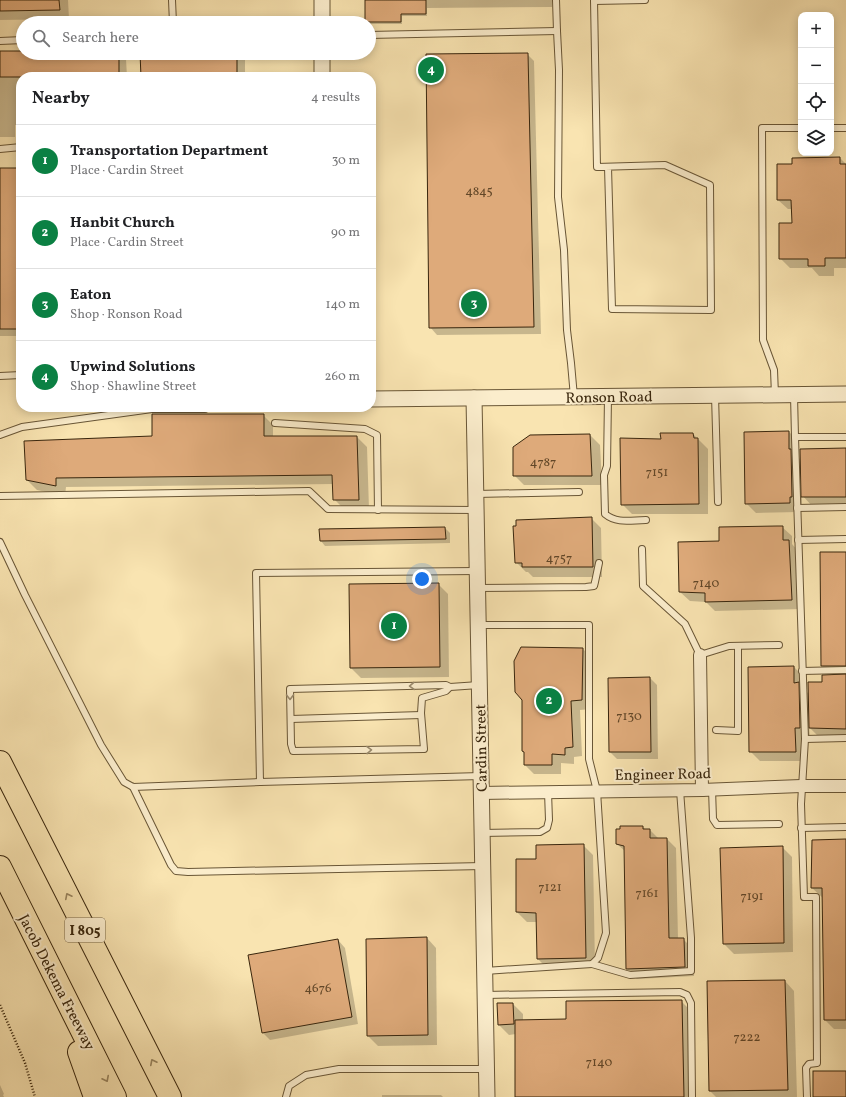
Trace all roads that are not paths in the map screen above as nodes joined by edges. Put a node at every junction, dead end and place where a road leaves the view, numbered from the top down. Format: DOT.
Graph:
graph roads {
  1 [pos="172,0"];
  2 [pos="322,0"];
  3 [pos="556,0"];
  4 [pos="594,0"];
  5 [pos="645,0"];
  6 [pos="173,16"];
  7 [pos="322,16"];
  8 [pos="557,31"];
  9 [pos="376,35"];
  10 [pos="16,40"];
  11 [pos="0,41"];
  12 [pos="322,60"];
  13 [pos="322,72"];
  14 [pos="798,128"];
  15 [pos="834,128"];
  16 [pos="846,128"];
  17 [pos="16,147"];
  18 [pos="0,149"];
  19 [pos="608,167"];
  20 [pos="16,375"];
  21 [pos="0,376"];
  22 [pos="846,394"];
  23 [pos="775,395"];
  24 [pos="794,395"];
  25 [pos="608,396"];
  26 [pos="715,396"];
  27 [pos="574,397"];
  28 [pos="474,398"];
  29 [pos="376,399"];
  30 [pos="130,412"];
  31 [pos="275,423"];
  32 [pos="0,435"];
  33 [pos="795,437"];
  34 [pos="846,437"];
  35 [pos="578,492"];
  36 [pos="476,494"];
  37 [pos="0,496"];
  38 [pos="718,502"];
  39 [pos="846,507"];
  40 [pos="797,508"];
  41 [pos="378,510"];
  42 [pos="476,510"];
  43 [pos="646,520"];
  44 [pos="846,539"];
  45 [pos="798,540"];
  46 [pos="0,542"];
  47 [pos="642,549"];
  48 [pos="599,563"];
  49 [pos="477,571"];
  50 [pos="478,588"];
  51 [pos="478,625"];
  52 [pos="778,645"];
  53 [pos="738,646"];
  54 [pos="700,655"];
  55 [pos="846,670"];
  56 [pos="802,671"];
  57 [pos="479,685"];
  58 [pos="450,687"];
  59 [pos="421,715"];
  60 [pos="291,719"];
  61 [pos="716,730"];
  62 [pos="846,738"];
  63 [pos="805,739"];
  64 [pos="0,762"];
  65 [pos="481,776"];
  66 [pos="260,782"];
  67 [pos="801,786"];
  68 [pos="846,786"];
  69 [pos="133,788"];
  70 [pos="680,790"];
  71 [pos="707,790"];
  72 [pos="597,791"];
  73 [pos="548,792"];
  74 [pos="482,793"];
  75 [pos="779,824"];
  76 [pos="846,827"];
  77 [pos="802,828"];
  78 [pos="482,833"];
  79 [pos="483,866"];
  80 [pos="0,868"];
  81 [pos="592,964"];
  82 [pos="51,969"];
  83 [pos="485,971"];
  84 [pos="485,995"];
  85 [pos="486,1069"];
  86 [pos="95,1097"];
  87 [pos="115,1097"];
  88 [pos="170,1097"];
  89 [pos="286,1097"];
  90 [pos="487,1097"];
  91 [pos="692,1097"];
  92 [pos="807,1097"];
  1 -- 6 [label="lane"];
  2 -- 7 [label="street"];
  3 -- 8 [label="lane"];
  4 -- 5 [label="lane"];
  4 -- 19 [label="lane"];
  8 -- 9 [label="lane"];
  8 -- 27 [label="lane"];
  10 -- 11 [label="lane"];
  12 -- 13 [label="street"];
  14 -- 23 [label="lane"];
  15 -- 16 [label="lane"];
  17 -- 18 [label="lane"];
  19 -- 19 [label="lane"];
  20 -- 21 [label="lane"];
  22 -- 24 [label="street, Ronson Road"];
  23 -- 24 [label="street, Ronson Road"];
  23 -- 26 [label="street, Ronson Road"];
  24 -- 33 [label="lane"];
  25 -- 26 [label="street, Ronson Road"];
  25 -- 27 [label="street, Ronson Road"];
  25 -- 43 [label="lane"];
  26 -- 38 [label="lane"];
  27 -- 28 [label="street, Ronson Road"];
  28 -- 29 [label="street, Ronson Road"];
  28 -- 36 [label="street, Cardin Street"];
  30 -- 32 [label="lane"];
  31 -- 41 [label="lane"];
  33 -- 34 [label="lane"];
  33 -- 40 [label="lane"];
  35 -- 36 [label="lane"];
  36 -- 42 [label="street, Cardin Street"];
  37 -- 41 [label="lane"];
  39 -- 40 [label="lane"];
  40 -- 45 [label="lane"];
  41 -- 42 [label="lane"];
  42 -- 49 [label="street, Cardin Street"];
  44 -- 45 [label="lane"];
  45 -- 56 [label="lane"];
  46 -- 69 [label="lane"];
  47 -- 54 [label="lane"];
  48 -- 50 [label="lane"];
  49 -- 50 [label="street, Cardin Street"];
  49 -- 66 [label="lane"];
  50 -- 51 [label="street, Cardin Street"];
  51 -- 57 [label="street, Cardin Street"];
  51 -- 72 [label="lane"];
  52 -- 53 [label="lane"];
  53 -- 54 [label="lane"];
  53 -- 61 [label="lane"];
  54 -- 71 [label="street"];
  55 -- 56 [label="lane"];
  56 -- 63 [label="lane"];
  57 -- 58 [label="lane"];
  57 -- 65 [label="street, Cardin Street"];
  58 -- 59 [label="lane"];
  58 -- 60 [label="lane, one-way"];
  59 -- 60 [label="lane"];
  60 -- 59 [label="lane, one-way"];
  62 -- 63 [label="lane"];
  63 -- 67 [label="lane"];
  88 -- 64 [label="highway, I 805, one-way"];
  65 -- 66 [label="lane"];
  65 -- 74 [label="street, Cardin Street"];
  66 -- 69 [label="lane"];
  67 -- 68 [label="street, Engineer Road"];
  67 -- 71 [label="street, Engineer Road"];
  67 -- 77 [label="lane"];
  69 -- 79 [label="lane"];
  70 -- 71 [label="street, Engineer Road"];
  70 -- 72 [label="street, Engineer Road"];
  70 -- 81 [label="lane"];
  71 -- 75 [label="lane"];
  72 -- 73 [label="street, Engineer Road"];
  72 -- 81 [label="lane"];
  73 -- 74 [label="street, Engineer Road"];
  73 -- 78 [label="lane"];
  74 -- 78 [label="street, Cardin Street"];
  76 -- 77 [label="lane"];
  77 -- 92 [label="lane"];
  78 -- 79 [label="street, Cardin Street"];
  79 -- 83 [label="street, Cardin Street"];
  80 -- 82 [label="highway, Jacob Dekema Freeway"];
  81 -- 83 [label="lane"];
  82 -- 86 [label="highway"];
  82 -- 87 [label="highway, Jacob Dekema Freeway, one-way"];
  83 -- 84 [label="street, Cardin Street"];
  84 -- 85 [label="street, Cardin Street"];
  84 -- 91 [label="lane"];
  85 -- 89 [label="lane"];
  85 -- 90 [label="street, Cardin Street"];
}
